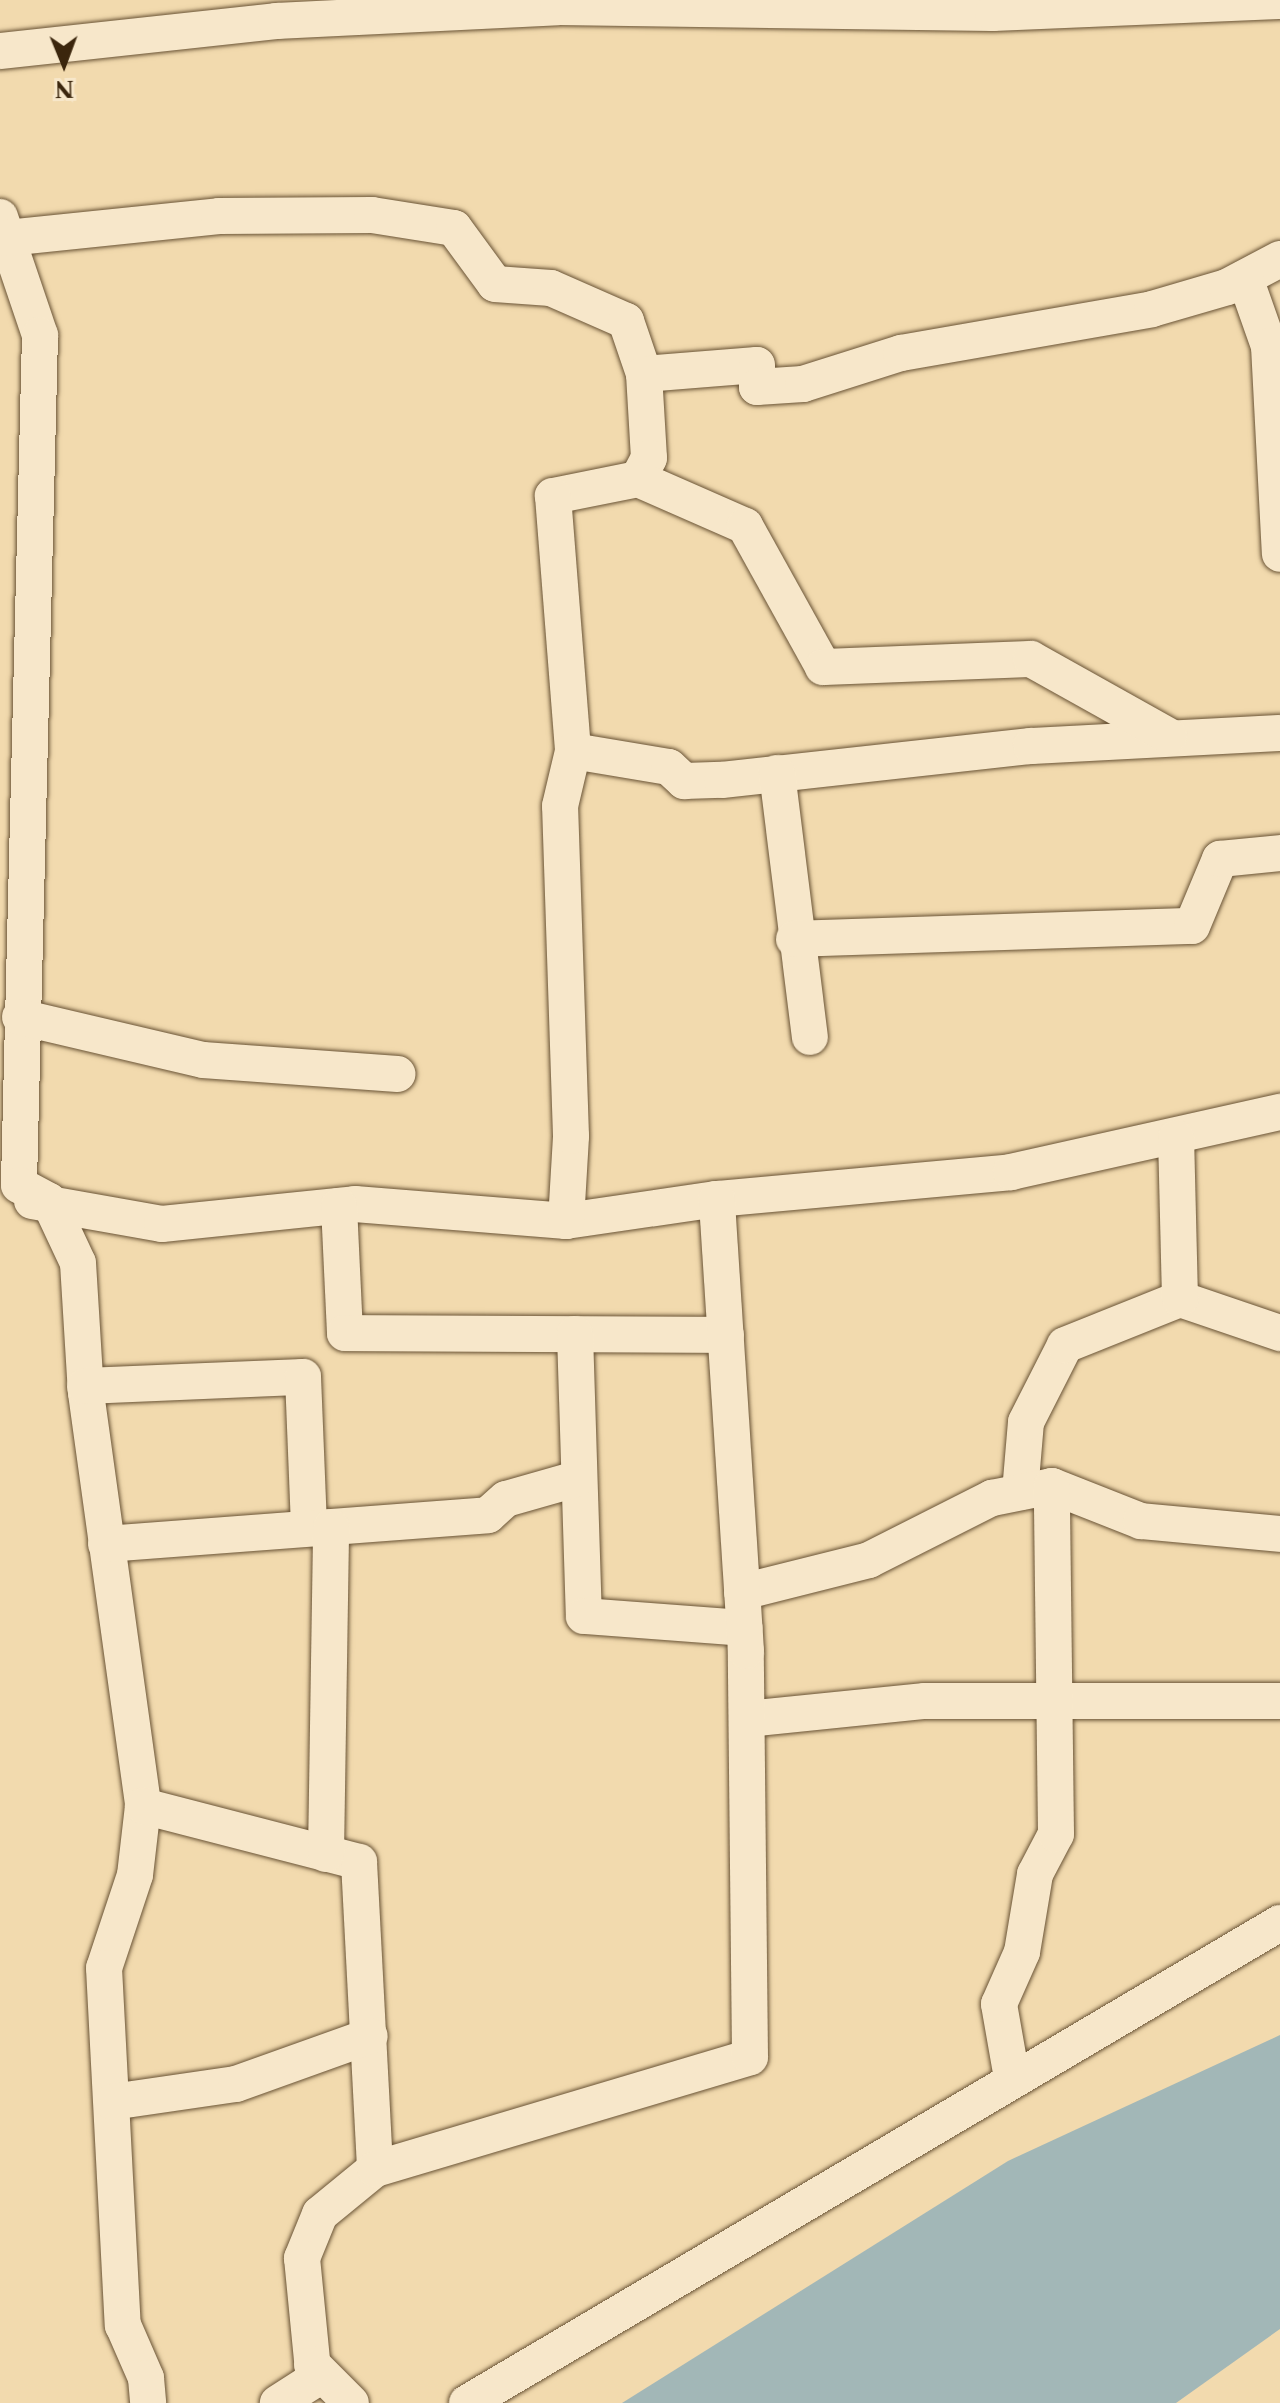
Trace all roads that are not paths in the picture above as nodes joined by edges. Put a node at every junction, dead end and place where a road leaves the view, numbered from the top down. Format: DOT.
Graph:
graph roads {
  1 [pos="1280,1"];
  2 [pos="0,51"];
  3 [pos="4,228"];
  4 [pos="1280,259"];
  5 [pos="1245,278"];
  6 [pos="644,374"];
  7 [pos="638,479"];
  8 [pos="1280,554"];
  9 [pos="1280,733"];
  10 [pos="1169,736"];
  11 [pos="573,751"];
  12 [pos="777,773"];
  13 [pos="1280,853"];
  14 [pos="12,903"];
  15 [pos="794,939"];
  16 [pos="20,1017"];
  17 [pos="810,1037"];
  18 [pos="397,1074"];
  19 [pos="1280,1112"];
  20 [pos="1176,1138"];
  21 [pos="717,1199"];
  22 [pos="49,1201"];
  23 [pos="0,1202"];
  24 [pos="339,1206"];
  25 [pos="566,1221"];
  26 [pos="1180,1299"];
  27 [pos="1280,1333"];
  28 [pos="575,1334"];
  29 [pos="726,1335"];
  30 [pos="85,1386"];
  31 [pos="576,1479"];
  32 [pos="1036,1489"];
  33 [pos="320,1528"];
  34 [pos="1280,1534"];
  35 [pos="106,1544"];
  36 [pos="742,1592"];
  37 [pos="745,1628"];
  38 [pos="1055,1697"];
  39 [pos="1280,1701"];
  40 [pos="747,1719"];
  41 [pos="143,1806"];
  42 [pos="326,1854"];
  43 [pos="1280,1923"];
  44 [pos="370,2036"];
  45 [pos="1012,2078"];
  46 [pos="112,2102"];
  47 [pos="375,2169"];
  48 [pos="312,2364"];
  49 [pos="148,2403"];
  50 [pos="278,2403"];
  51 [pos="351,2403"];
  52 [pos="467,2403"];
  1 -- 2 [label="street"];
  3 -- 6 [label="street"];
  3 -- 14 [label="street"];
  4 -- 5 [label="street"];
  5 -- 6 [label="street"];
  5 -- 8 [label="street"];
  6 -- 7 [label="street"];
  7 -- 10 [label="street"];
  7 -- 11 [label="street"];
  9 -- 10 [label="street"];
  10 -- 12 [label="street"];
  11 -- 12 [label="street"];
  11 -- 25 [label="street"];
  12 -- 15 [label="street"];
  13 -- 15 [label="street"];
  14 -- 16 [label="street"];
  15 -- 17 [label="street"];
  16 -- 18 [label="street"];
  16 -- 22 [label="street"];
  19 -- 20 [label="street"];
  20 -- 21 [label="street"];
  20 -- 26 [label="street"];
  21 -- 25 [label="street"];
  21 -- 29 [label="street"];
  22 -- 23 [label="street"];
  22 -- 24 [label="street"];
  22 -- 30 [label="street"];
  24 -- 25 [label="street"];
  24 -- 28 [label="street"];
  26 -- 27 [label="street"];
  26 -- 32 [label="street"];
  28 -- 29 [label="street"];
  28 -- 31 [label="street"];
  29 -- 36 [label="street"];
  30 -- 33 [label="street"];
  30 -- 35 [label="street"];
  31 -- 33 [label="street"];
  31 -- 37 [label="street"];
  32 -- 34 [label="street"];
  32 -- 36 [label="street"];
  32 -- 38 [label="street"];
  33 -- 35 [label="street"];
  33 -- 42 [label="street"];
  35 -- 41 [label="street"];
  36 -- 37 [label="street"];
  37 -- 40 [label="street"];
  38 -- 39 [label="street"];
  38 -- 40 [label="street"];
  38 -- 45 [label="street"];
  40 -- 47 [label="street"];
  41 -- 42 [label="street"];
  41 -- 46 [label="street"];
  42 -- 44 [label="street"];
  43 -- 45 [label="street"];
  44 -- 46 [label="street"];
  44 -- 47 [label="street"];
  45 -- 52 [label="street"];
  46 -- 49 [label="street"];
  47 -- 48 [label="street"];
  48 -- 50 [label="street"];
  48 -- 51 [label="street"];
}
